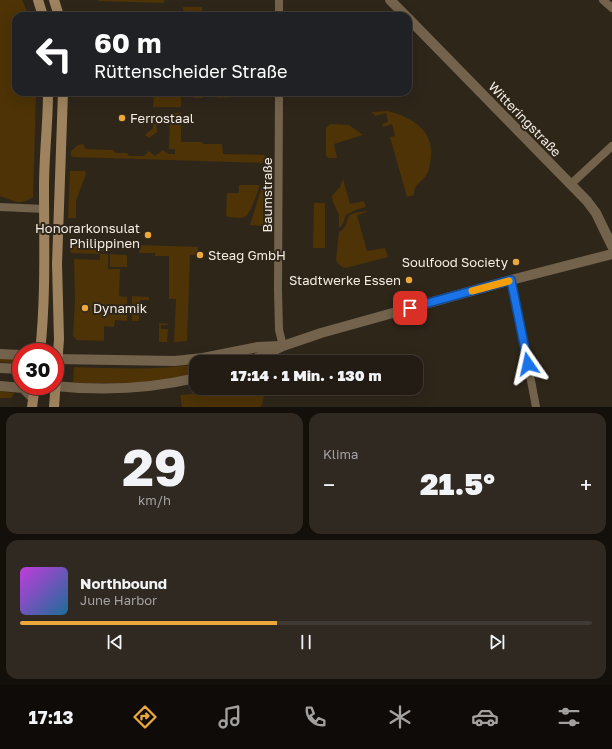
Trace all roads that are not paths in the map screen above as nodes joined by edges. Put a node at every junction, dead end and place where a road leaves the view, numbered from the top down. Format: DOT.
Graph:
graph roads {
  1 [pos="38,0"];
  2 [pos="54,0"];
  3 [pos="279,0"];
  4 [pos="390,0"];
  5 [pos="603,0"];
  6 [pos="612,8"];
  7 [pos="42,12"];
  8 [pos="58,12"];
  9 [pos="279,12"];
  10 [pos="402,12"];
  11 [pos="412,22"];
  12 [pos="48,96"];
  13 [pos="63,96"];
  14 [pos="279,96"];
  15 [pos="612,146"];
  16 [pos="571,184"];
  17 [pos="0,208"];
  18 [pos="45,209"];
  19 [pos="612,246"];
  20 [pos="612,254"];
  21 [pos="511,280"];
  22 [pos="40,343"];
  23 [pos="58,343"];
  24 [pos="283,346"];
  25 [pos="0,354"];
  26 [pos="12,355"];
  27 [pos="262,355"];
  28 [pos="64,360"];
  29 [pos="0,368"];
  30 [pos="12,369"];
  31 [pos="0,380"];
  32 [pos="189,380"];
  33 [pos="12,381"];
  34 [pos="0,386"];
  35 [pos="64,386"];
  36 [pos="55,395"];
  37 [pos="33,403"];
  38 [pos="54,407"];
  39 [pos="536,407"];
  1 -- 7 [label="main road"];
  2 -- 8 [label="main road"];
  3 -- 9 [label="street"];
  4 -- 10 [label="street"];
  5 -- 6 [label="street"];
  11 -- 16 [label="street, Witteringstraße"];
  12 -- 18 [label="main road"];
  13 -- 23 [label="main road"];
  14 -- 24 [label="street, Baumstraße"];
  15 -- 16 [label="street"];
  16 -- 19 [label="street, Witteringstraße"];
  17 -- 18 [label="street"];
  18 -- 22 [label="main road"];
  20 -- 21 [label="street"];
  21 -- 24 [label="street"];
  21 -- 39 [label="street"];
  24 -- 27 [label="street"];
  24 -- 28 [label="street"];
  25 -- 26 [label="street"];
  29 -- 30 [label="street"];
  31 -- 33 [label="street"];
  32 -- 35 [label="street"];
  34 -- 37 [label="street"];
  36 -- 38 [label="main road"];
}
